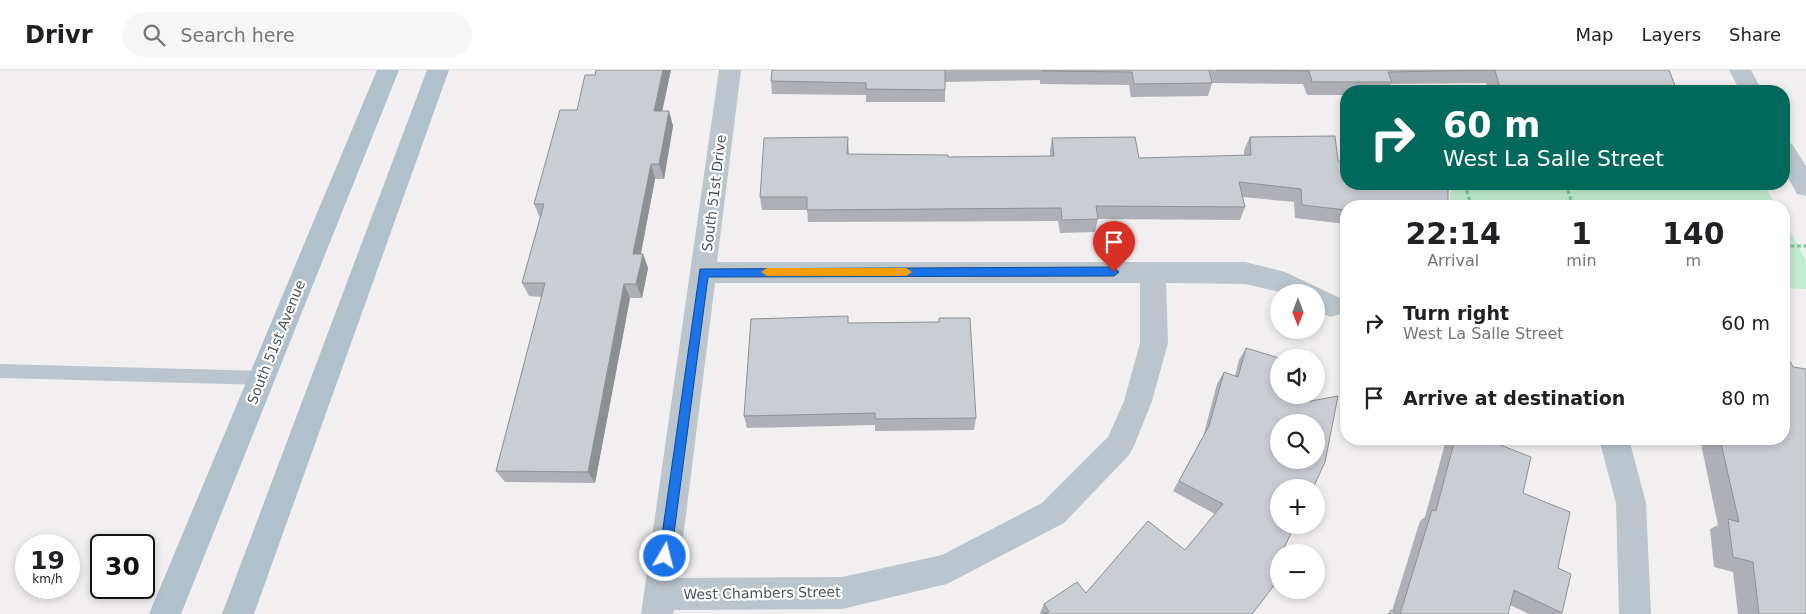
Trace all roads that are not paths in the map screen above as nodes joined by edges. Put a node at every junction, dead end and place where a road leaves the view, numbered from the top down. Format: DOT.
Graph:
graph roads {
  1 [pos="388,70"];
  2 [pos="438,70"];
  3 [pos="730,70"];
  4 [pos="1740,70"];
  5 [pos="1748,85"];
  6 [pos="1790,160"];
  7 [pos="1806,187"];
  8 [pos="704,272"];
  9 [pos="1153,272"];
  10 [pos="1287,284"];
  11 [pos="0,371"];
  12 [pos="262,378"];
  13 [pos="1616,445"];
  14 [pos="659,604"];
  15 [pos="165,614"];
  16 [pos="238,614"];
  17 [pos="1635,614"];
  1 -- 12 [label="main road, South 51st Avenue"];
  2 -- 16 [label="main road"];
  3 -- 8 [label="street, South 51st Drive"];
  4 -- 5 [label="street"];
  6 -- 7 [label="street"];
  8 -- 9 [label="street"];
  8 -- 14 [label="street, South 51st Drive"];
  9 -- 10 [label="street"];
  9 -- 14 [label="street, West Chambers Street"];
  11 -- 12 [label="lane"];
  12 -- 15 [label="main road, South 51st Avenue"];
  13 -- 17 [label="street"];
}
